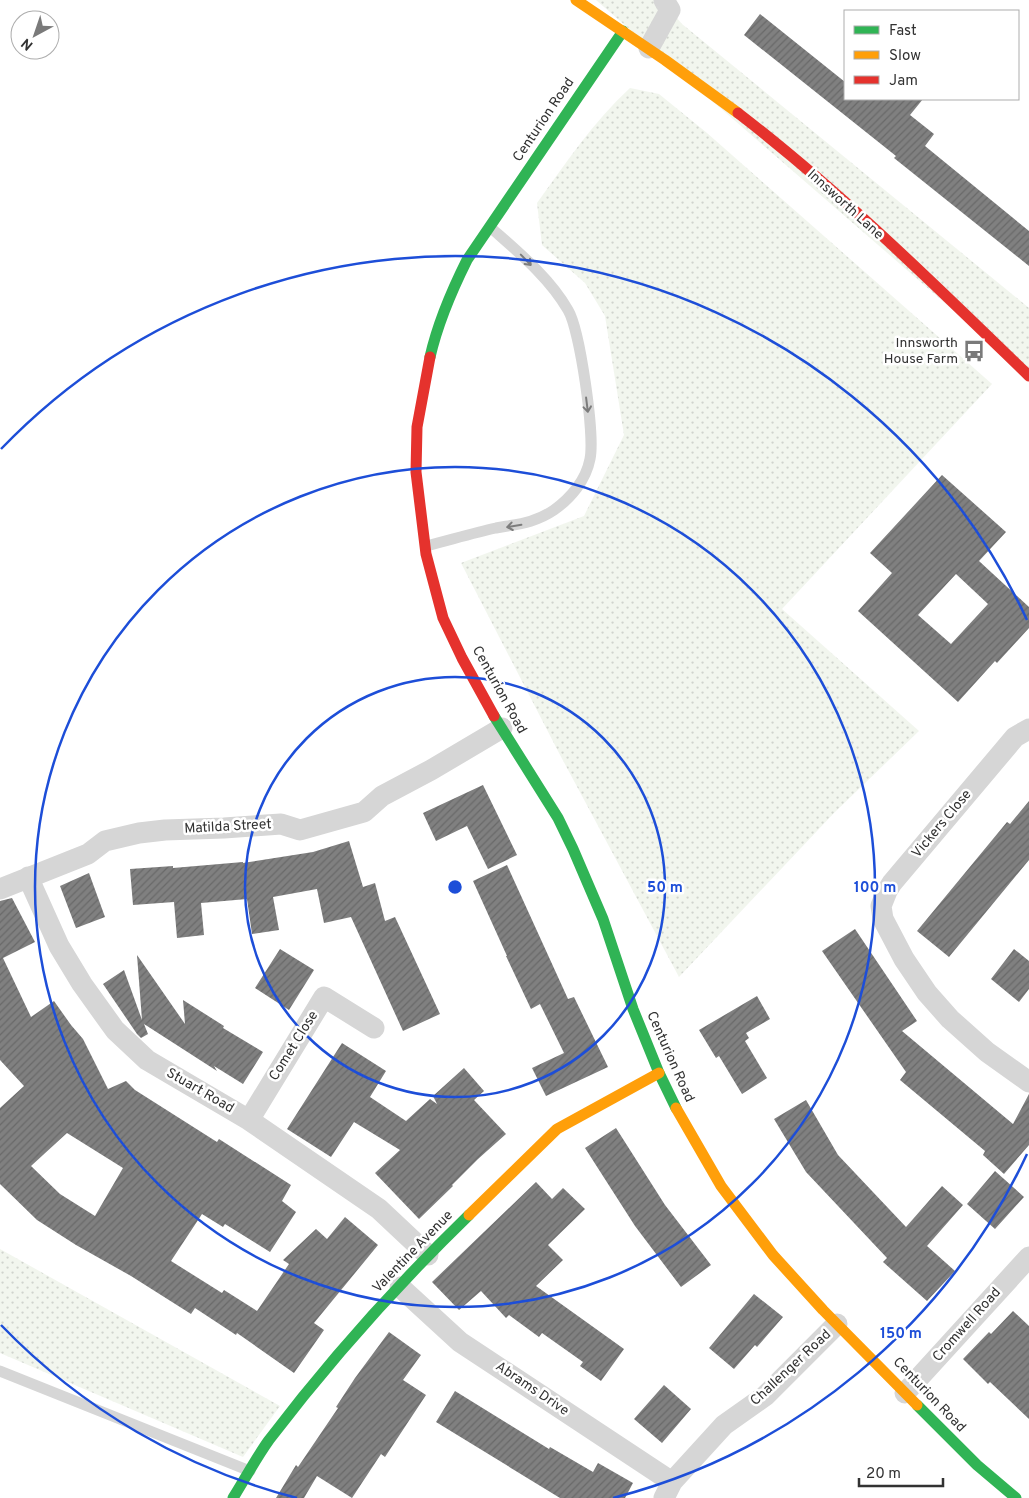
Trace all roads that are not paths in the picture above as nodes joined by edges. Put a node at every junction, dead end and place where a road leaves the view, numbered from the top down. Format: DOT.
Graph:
graph roads {
  1 [pos="576,0"];
  2 [pos="664,0"];
  3 [pos="623,31"];
  4 [pos="649,48"];
  5 [pos="490,227"];
  6 [pos="1029,376"];
  7 [pos="426,546"];
  8 [pos="502,728"];
  9 [pos="1029,729"];
  10 [pos="28,877"];
  11 [pos="0,889"];
  12 [pos="374,1028"];
  13 [pos="659,1073"];
  14 [pos="1029,1082"];
  15 [pos="249,1120"];
  16 [pos="428,1255"];
  17 [pos="1029,1257"];
  18 [pos="400,1287"];
  19 [pos="837,1324"];
  20 [pos="0,1371"];
  21 [pos="905,1393"];
  22 [pos="250,1471"];
  23 [pos="668,1490"];
  24 [pos="233,1498"];
  25 [pos="1016,1498"];
  1 -- 3 [label="street, Innsworth Lane"];
  2 -- 4 [label="street"];
  3 -- 4 [label="street, Innsworth Lane"];
  3 -- 5 [label="street, Centurion Road"];
  4 -- 6 [label="street, Innsworth Lane"];
  5 -- 7 [label="street, Centurion Road"];
  5 -- 7 [label="lane, one-way"];
  7 -- 8 [label="street, Centurion Road"];
  8 -- 10 [label="street, Matilda Street"];
  8 -- 13 [label="street, Centurion Road"];
  9 -- 14 [label="street, Vickers Close"];
  10 -- 11 [label="street, Matilda Street"];
  10 -- 15 [label="street, Stuart Road"];
  12 -- 15 [label="street, Comet Close"];
  13 -- 16 [label="street, Valentine Avenue"];
  13 -- 19 [label="street, Centurion Road"];
  15 -- 16 [label="street, Stuart Road"];
  16 -- 18 [label="street, Valentine Avenue"];
  17 -- 21 [label="street, Cromwell Road"];
  18 -- 22 [label="street, Valentine Avenue"];
  18 -- 23 [label="street, Abrams Drive"];
  19 -- 21 [label="street, Centurion Road"];
  19 -- 23 [label="street, Challenger Road"];
  20 -- 22 [label="lane"];
  21 -- 25 [label="street, Centurion Road"];
  22 -- 24 [label="street, Valentine Avenue"];
}
